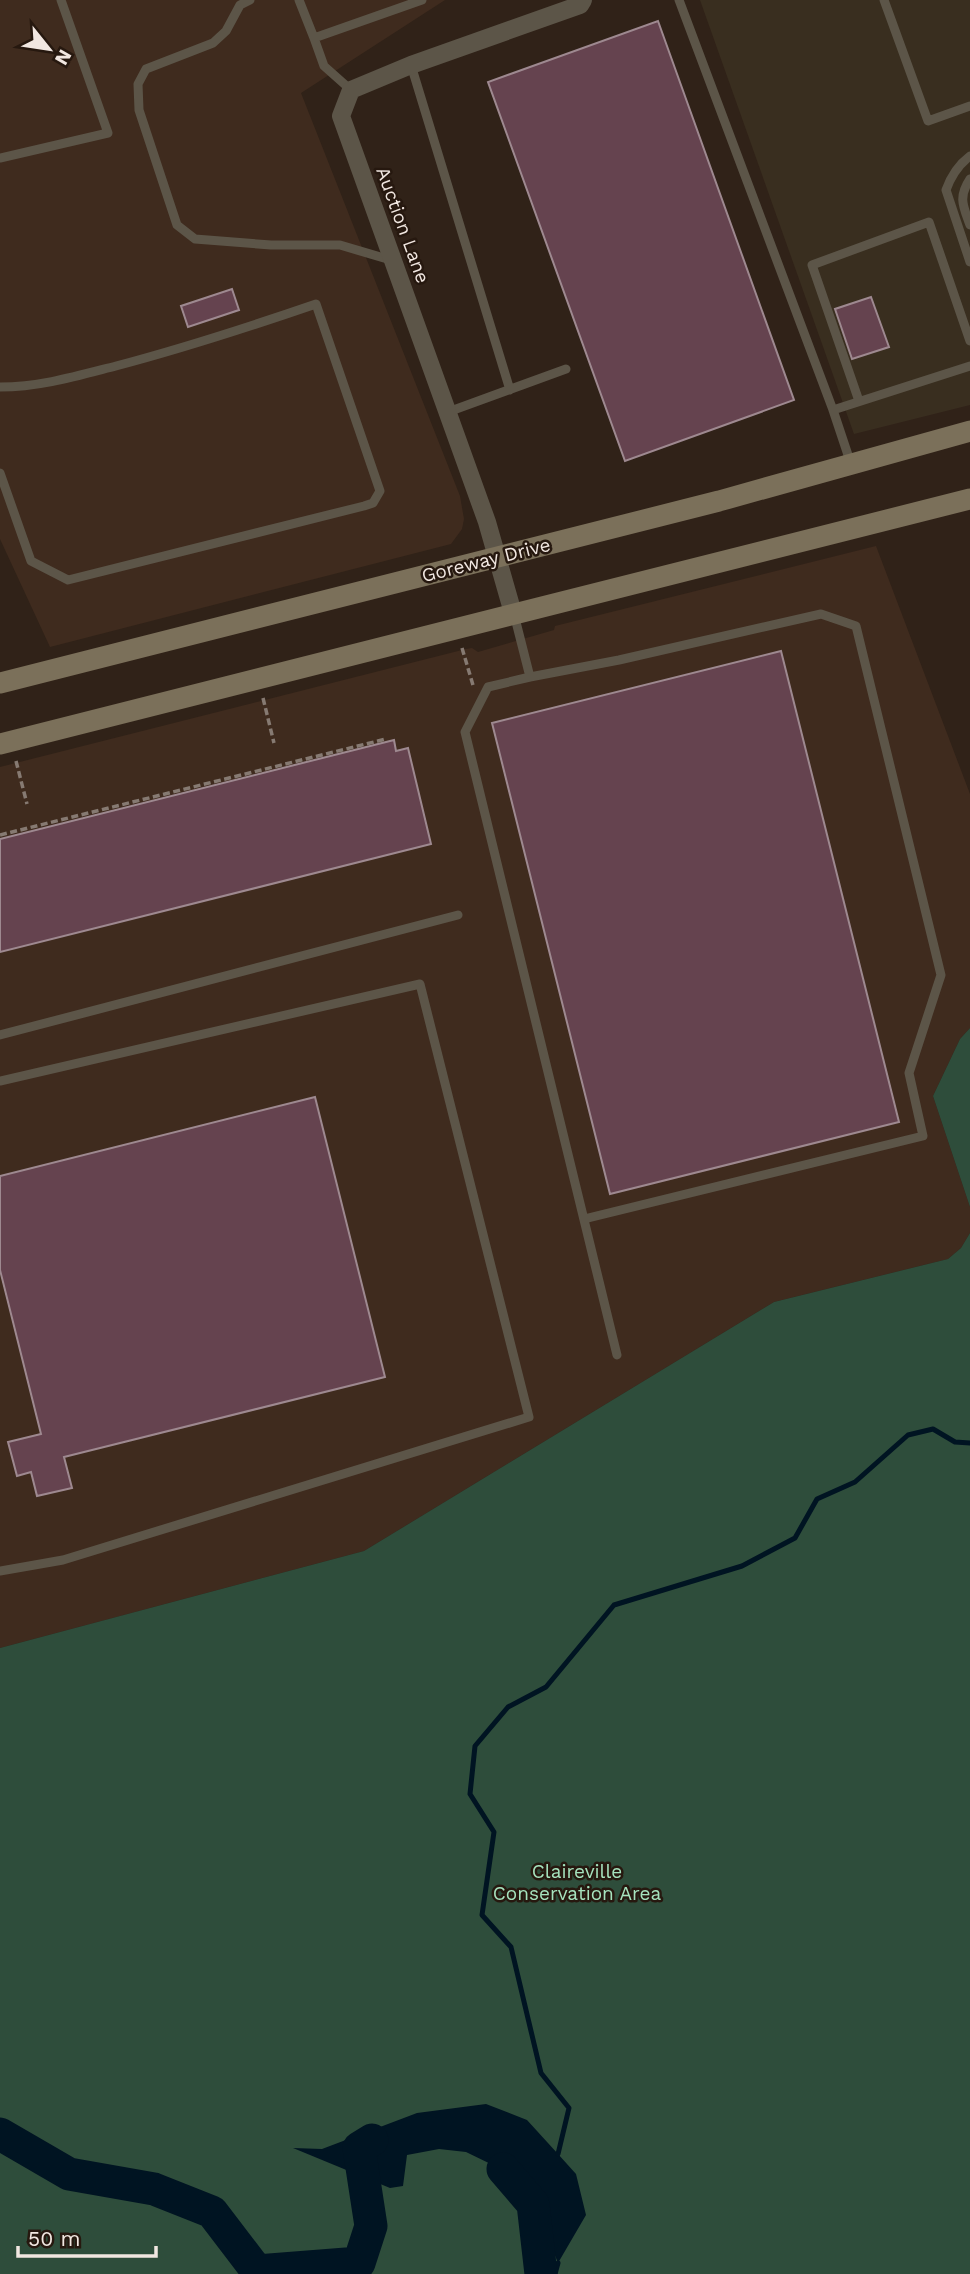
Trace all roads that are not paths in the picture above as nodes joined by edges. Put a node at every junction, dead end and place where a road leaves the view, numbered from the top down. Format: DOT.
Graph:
graph roads {
  1 [pos="61,0"];
  2 [pos="250,0"];
  3 [pos="299,0"];
  4 [pos="422,0"];
  5 [pos="583,0"];
  6 [pos="679,0"];
  7 [pos="884,0"];
  8 [pos="239,2"];
  9 [pos="403,3"];
  10 [pos="314,38"];
  11 [pos="411,65"];
  12 [pos="351,90"];
  13 [pos="970,106"];
  14 [pos="970,156"];
  15 [pos="0,159"];
  16 [pos="970,179"];
  17 [pos="970,225"];
  18 [pos="394,261"];
  19 [pos="970,262"];
  20 [pos="970,341"];
  21 [pos="970,366"];
  22 [pos="566,369"];
  23 [pos="0,387"];
  24 [pos="510,390"];
  25 [pos="859,401"];
  26 [pos="833,410"];
  27 [pos="448,412"];
  28 [pos="970,431"];
  29 [pos="851,464"];
  30 [pos="0,473"];
  31 [pos="970,499"];
  32 [pos="497,557"];
  33 [pos="513,613"];
  34 [pos="530,677"];
  35 [pos="0,683"];
  36 [pos="0,744"];
  37 [pos="458,915"];
  38 [pos="0,1035"];
  39 [pos="0,1081"];
  40 [pos="584,1219"];
  41 [pos="617,1354"];
  42 [pos="0,1572"];
  1 -- 15 [label="lane"];
  2 -- 8 [label="lane"];
  3 -- 10 [label="lane"];
  4 -- 9 [label="lane"];
  5 -- 11 [label="street"];
  6 -- 26 [label="lane"];
  7 -- 13 [label="lane"];
  8 -- 18 [label="lane"];
  9 -- 10 [label="lane"];
  10 -- 12 [label="lane"];
  11 -- 12 [label="street"];
  11 -- 24 [label="lane"];
  12 -- 18 [label="street, Auction Lane"];
  14 -- 19 [label="lane"];
  16 -- 17 [label="lane"];
  18 -- 27 [label="street, Auction Lane"];
  20 -- 25 [label="lane"];
  21 -- 25 [label="lane"];
  22 -- 24 [label="lane"];
  23 -- 30 [label="lane"];
  24 -- 27 [label="lane"];
  25 -- 26 [label="lane"];
  26 -- 29 [label="lane"];
  27 -- 32 [label="street, Auction Lane"];
  28 -- 29 [label="main road, Goreway Drive"];
  29 -- 32 [label="main road, Goreway Drive"];
  31 -- 33 [label="main road"];
  32 -- 33 [label="street, Auction Lane"];
  32 -- 35 [label="main road, Goreway Drive"];
  33 -- 34 [label="lane"];
  33 -- 36 [label="main road"];
  34 -- 40 [label="lane"];
  34 -- 40 [label="lane"];
  37 -- 38 [label="lane"];
  39 -- 42 [label="lane"];
  40 -- 41 [label="lane"];
}
